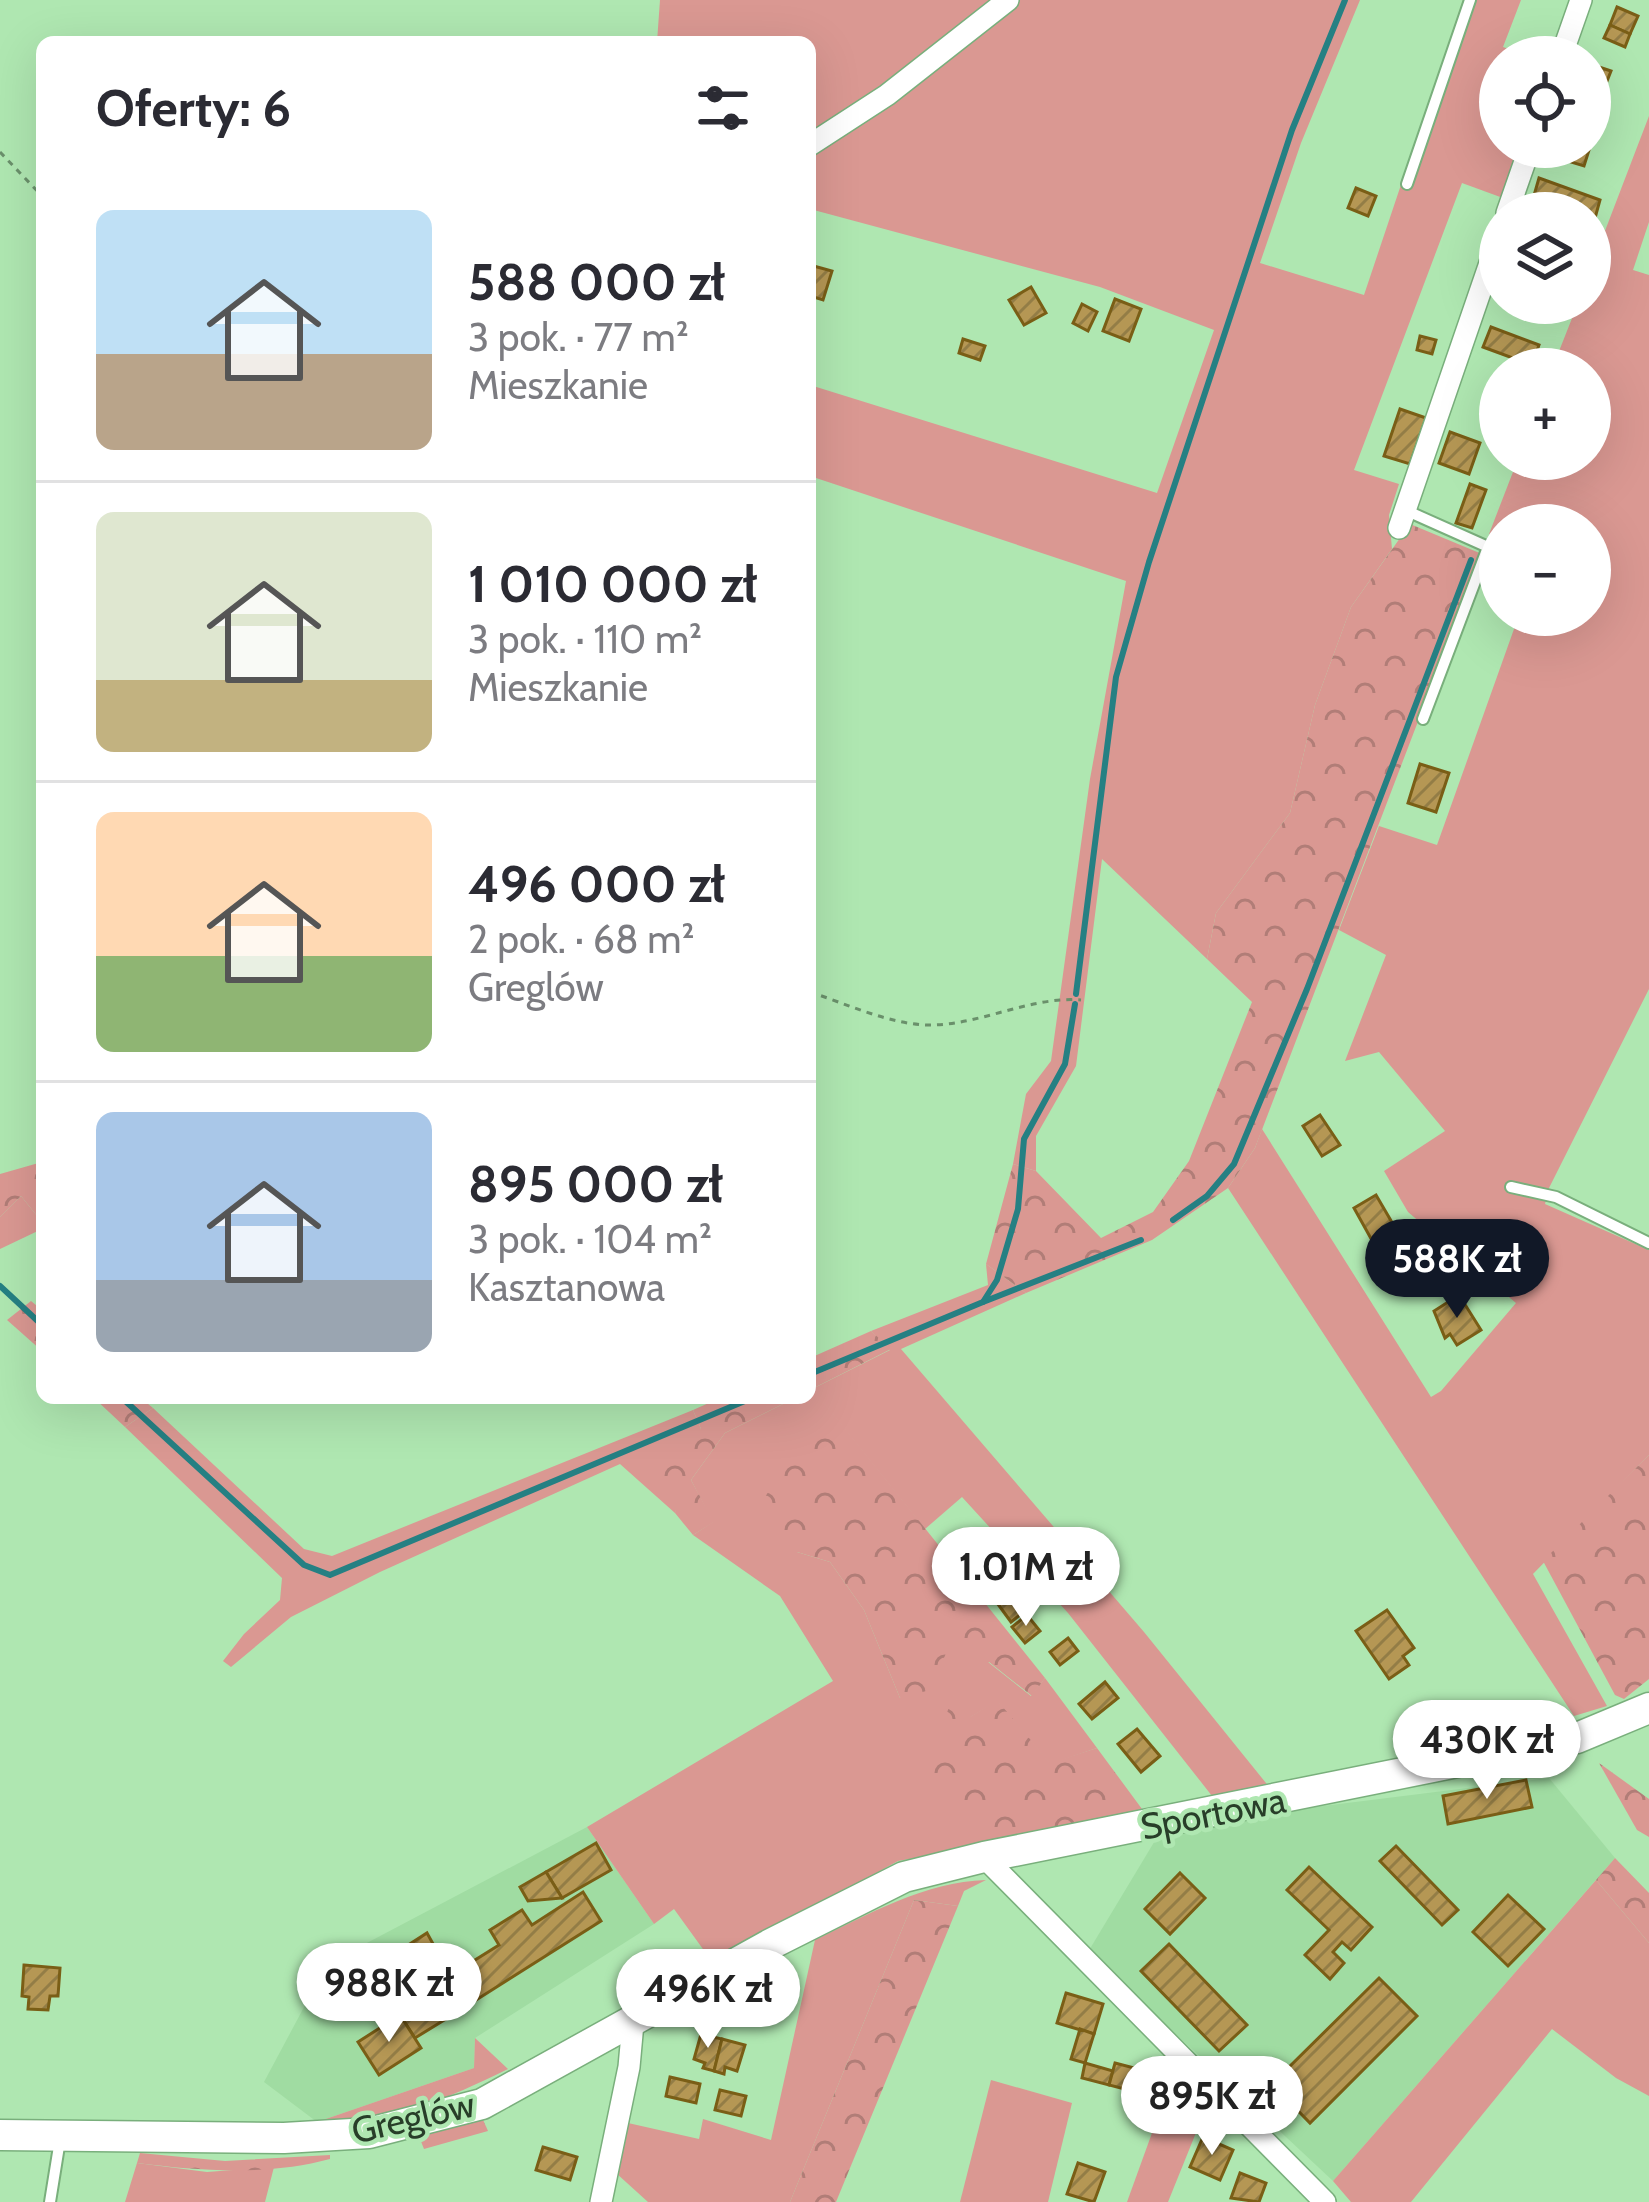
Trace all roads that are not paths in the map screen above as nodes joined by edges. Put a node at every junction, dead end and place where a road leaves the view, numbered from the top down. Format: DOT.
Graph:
graph roads {
  1 [pos="1008,0"];
  2 [pos="1469,0"];
  3 [pos="1581,0"];
  4 [pos="1568,36"];
  5 [pos="816,141"];
  6 [pos="1407,184"];
  7 [pos="1479,295"];
  8 [pos="1402,519"];
  9 [pos="1423,719"];
  10 [pos="1510,1187"];
  11 [pos="1649,1243"];
  12 [pos="1649,1708"];
  13 [pos="984,1857"];
  14 [pos="633,2023"];
  15 [pos="0,2135"];
  16 [pos="61,2135"];
  17 [pos="50,2202"];
  18 [pos="601,2202"];
  19 [pos="1325,2202"];
  1 -- 5 [label="street"];
  2 -- 6 [label="lane"];
  3 -- 4 [label="street"];
  7 -- 8 [label="street"];
  8 -- 9 [label="lane"];
  10 -- 11 [label="lane"];
  12 -- 13 [label="street, Sportowa"];
  13 -- 14 [label="street, Greglów"];
  13 -- 19 [label="street"];
  14 -- 16 [label="street, Greglów"];
  14 -- 18 [label="street"];
  15 -- 16 [label="street, Greglów"];
  16 -- 17 [label="lane"];
}
